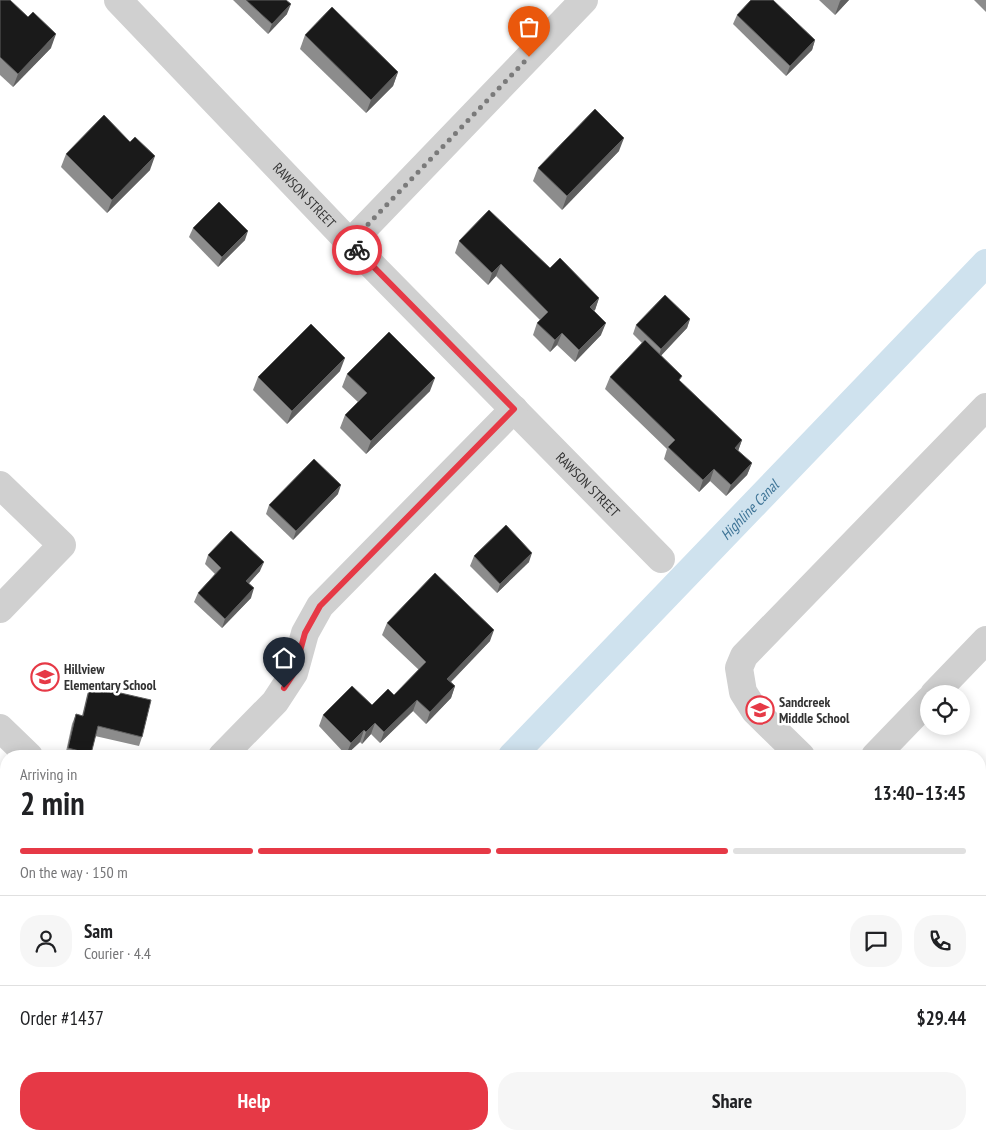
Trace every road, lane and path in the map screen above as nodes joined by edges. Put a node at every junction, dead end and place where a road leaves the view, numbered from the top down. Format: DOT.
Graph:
graph roads {
  1 [pos="118,0"];
  2 [pos="584,0"];
  3 [pos="350,243"];
  4 [pos="986,407"];
  5 [pos="514,409"];
  6 [pos="0,485"];
  7 [pos="661,558"];
  8 [pos="0,609"];
  9 [pos="986,640"];
  10 [pos="943,685"];
  11 [pos="920,709"];
  12 [pos="0,728"];
  13 [pos="22,750"];
  14 [pos="228,750"];
  15 [pos="795,750"];
  16 [pos="881,750"];
  1 -- 3 [label="street, RAWSON STREET"];
  2 -- 3 [label="street"];
  3 -- 5 [label="street, RAWSON STREET"];
  4 -- 15 [label="street"];
  5 -- 7 [label="street, RAWSON STREET"];
  5 -- 14 [label="street"];
  6 -- 8 [label="street"];
  9 -- 10 [label="street"];
  11 -- 16 [label="street"];
  12 -- 13 [label="street"];
}
